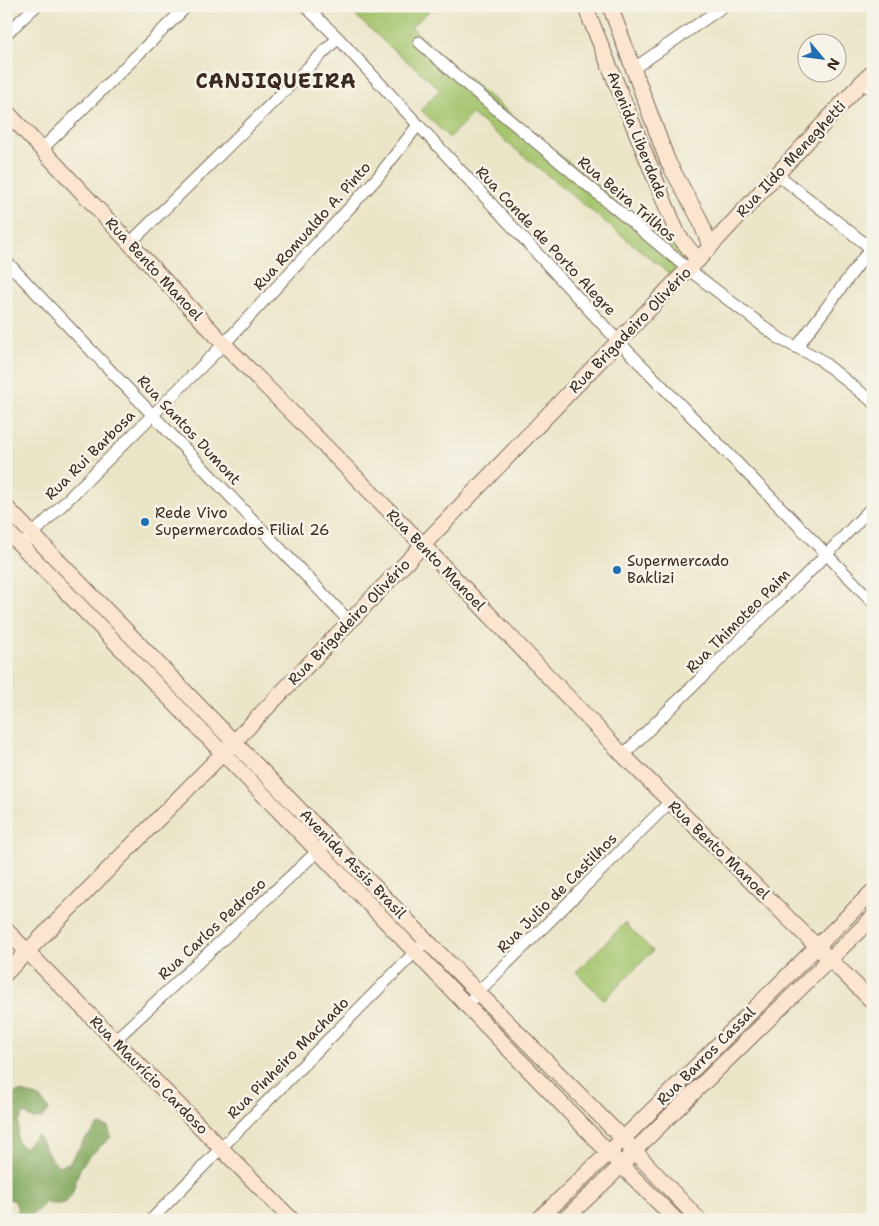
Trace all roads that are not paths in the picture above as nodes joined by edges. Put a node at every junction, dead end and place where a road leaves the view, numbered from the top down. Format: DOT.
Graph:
graph roads {
  1 [pos="36,6"];
  2 [pos="187,6"];
  3 [pos="306,6"];
  4 [pos="585,6"];
  5 [pos="610,6"];
  6 [pos="724,6"];
  7 [pos="6,34"];
  8 [pos="338,38"];
  9 [pos="419,42"];
  10 [pos="633,69"];
  11 [pos="869,82"];
  12 [pos="6,111"];
  13 [pos="652,120"];
  14 [pos="418,125"];
  15 [pos="634,128"];
  16 [pos="42,149"];
  17 [pos="777,174"];
  18 [pos="130,243"];
  19 [pos="710,246"];
  20 [pos="872,247"];
  21 [pos="6,261"];
  22 [pos="693,265"];
  23 [pos="618,341"];
  24 [pos="224,344"];
  25 [pos="796,347"];
  26 [pos="873,402"];
  27 [pos="153,414"];
  28 [pos="873,506"];
  29 [pos="6,507"];
  30 [pos="6,530"];
  31 [pos="33,534"];
  32 [pos="423,545"];
  33 [pos="21,546"];
  34 [pos="826,554"];
  35 [pos="873,602"];
  36 [pos="108,612"];
  37 [pos="349,621"];
  38 [pos="96,623"];
  39 [pos="234,742"];
  40 [pos="223,753"];
  41 [pos="623,755"];
  42 [pos="670,802"];
  43 [pos="330,840"];
  44 [pos="318,851"];
  45 [pos="873,891"];
  46 [pos="873,917"];
  47 [pos="6,930"];
  48 [pos="427,940"];
  49 [pos="817,946"];
  50 [pos="28,952"];
  51 [pos="415,953"];
  52 [pos="830,959"];
  53 [pos="6,973"];
  54 [pos="478,992"];
  55 [pos="873,1002"];
  56 [pos="466,1006"];
  57 [pos="115,1040"];
  58 [pos="623,1139"];
  59 [pos="220,1148"];
  60 [pos="634,1151"];
  61 [pos="608,1152"];
  62 [pos="621,1166"];
  63 [pos="696,1219"];
  64 [pos="151,1220"];
  65 [pos="292,1220"];
  66 [pos="538,1220"];
  67 [pos="564,1220"];
  68 [pos="676,1220"];
  1 -- 7 [label="street"];
  2 -- 16 [label="street"];
  3 -- 8 [label="street, Rua Conde de Porto Alegre"];
  4 -- 15 [label="street, Avenida Liberdade"];
  5 -- 10 [label="street, Avenida Liberdade"];
  6 -- 10 [label="street"];
  8 -- 14 [label="street, Rua Conde de Porto Alegre"];
  8 -- 18 [label="street"];
  9 -- 22 [label="street, Rua Beira Trilhos"];
  10 -- 13 [label="street, Avenida Liberdade"];
  11 -- 17 [label="street, Rua Ildo Meneghetti"];
  12 -- 16 [label="street, Rua Bento Manoel"];
  13 -- 15 [label="street"];
  13 -- 19 [label="street, Avenida Liberdade"];
  14 -- 23 [label="street, Rua Conde de Porto Alegre"];
  14 -- 24 [label="street, Rua Romualdo A. Pinto"];
  15 -- 22 [label="street, Avenida Liberdade"];
  16 -- 18 [label="street, Rua Bento Manoel"];
  17 -- 19 [label="street, Rua Ildo Meneghetti"];
  17 -- 20 [label="street"];
  18 -- 24 [label="street, Rua Bento Manoel"];
  19 -- 22 [label="street, Rua Brigadeiro Olivério"];
  20 -- 25 [label="street"];
  21 -- 27 [label="street, Rua Santos Dumont"];
  22 -- 23 [label="street, Rua Brigadeiro Olivério"];
  22 -- 25 [label="street, Rua Beira Trilhos"];
  23 -- 32 [label="street, Rua Brigadeiro Olivério"];
  23 -- 34 [label="street, Rua Conde de Porto Alegre"];
  24 -- 27 [label="street, Rua Rui Barbosa"];
  24 -- 32 [label="street, Rua Bento Manoel"];
  25 -- 26 [label="street, Rua Beira Trilhos"];
  27 -- 31 [label="street, Rua Rui Barbosa"];
  27 -- 37 [label="street, Rua Santos Dumont"];
  28 -- 34 [label="street, Rua Thimoteo Paim"];
  29 -- 31 [label="street, Avenida Assis Brasil"];
  30 -- 33 [label="street, Avenida Assis Brasil"];
  31 -- 33 [label="street, Rua Rui Barbosa"];
  31 -- 36 [label="street, Avenida Assis Brasil"];
  32 -- 37 [label="street, Rua Brigadeiro Olivério"];
  32 -- 41 [label="street, Rua Bento Manoel"];
  33 -- 38 [label="street, Avenida Assis Brasil"];
  34 -- 35 [label="street, Rua Conde de Porto Alegre"];
  34 -- 41 [label="street, Rua Thimoteo Paim"];
  36 -- 38 [label="street"];
  36 -- 39 [label="street, Avenida Assis Brasil"];
  37 -- 39 [label="street, Rua Brigadeiro Olivério"];
  38 -- 40 [label="street, Avenida Assis Brasil"];
  39 -- 40 [label="street, Rua Brigadeiro Olivério"];
  39 -- 43 [label="street, Avenida Assis Brasil"];
  40 -- 44 [label="street, Avenida Assis Brasil"];
  40 -- 50 [label="street, Rua Brigadeiro Olivério"];
  41 -- 42 [label="street, Rua Bento Manoel"];
  42 -- 49 [label="street, Rua Bento Manoel"];
  42 -- 54 [label="street, Rua Julio de Castilhos"];
  43 -- 44 [label="street, Rua Carlos Pedroso"];
  43 -- 48 [label="street, Avenida Assis Brasil"];
  44 -- 51 [label="street, Avenida Assis Brasil"];
  44 -- 57 [label="street, Rua Carlos Pedroso"];
  45 -- 49 [label="street, Rua Barros Cassal"];
  46 -- 52 [label="street, Rua Barros Cassal"];
  47 -- 50 [label="street, Rua Maurício Cardoso"];
  48 -- 51 [label="street, Rua Pinheiro Machado"];
  48 -- 54 [label="street, Avenida Assis Brasil"];
  49 -- 52 [label="street, Rua Bento Manoel"];
  49 -- 58 [label="street, Rua Barros Cassal"];
  50 -- 53 [label="street, Rua Brigadeiro Olivério"];
  50 -- 57 [label="street, Rua Maurício Cardoso"];
  51 -- 56 [label="street, Avenida Assis Brasil"];
  51 -- 59 [label="street, Rua Pinheiro Machado"];
  52 -- 55 [label="street, Rua Bento Manoel"];
  52 -- 60 [label="street, Rua Barros Cassal"];
  54 -- 56 [label="street, Rua Julio de Castilhos"];
  54 -- 58 [label="street, Avenida Assis Brasil"];
  56 -- 61 [label="street, Avenida Assis Brasil"];
  57 -- 59 [label="street, Rua Maurício Cardoso"];
  58 -- 60 [label="street, Avenida Assis Brasil"];
  58 -- 61 [label="street, Rua Barros Cassal"];
  59 -- 64 [label="street, Rua Pinheiro Machado"];
  59 -- 65 [label="street, Rua Maurício Cardoso"];
  60 -- 62 [label="street, Rua Barros Cassal"];
  60 -- 63 [label="street, Avenida Assis Brasil"];
  61 -- 62 [label="street, Avenida Assis Brasil"];
  61 -- 66 [label="street, Rua Barros Cassal"];
  62 -- 67 [label="street, Rua Barros Cassal"];
  62 -- 68 [label="street, Avenida Assis Brasil"];
}
